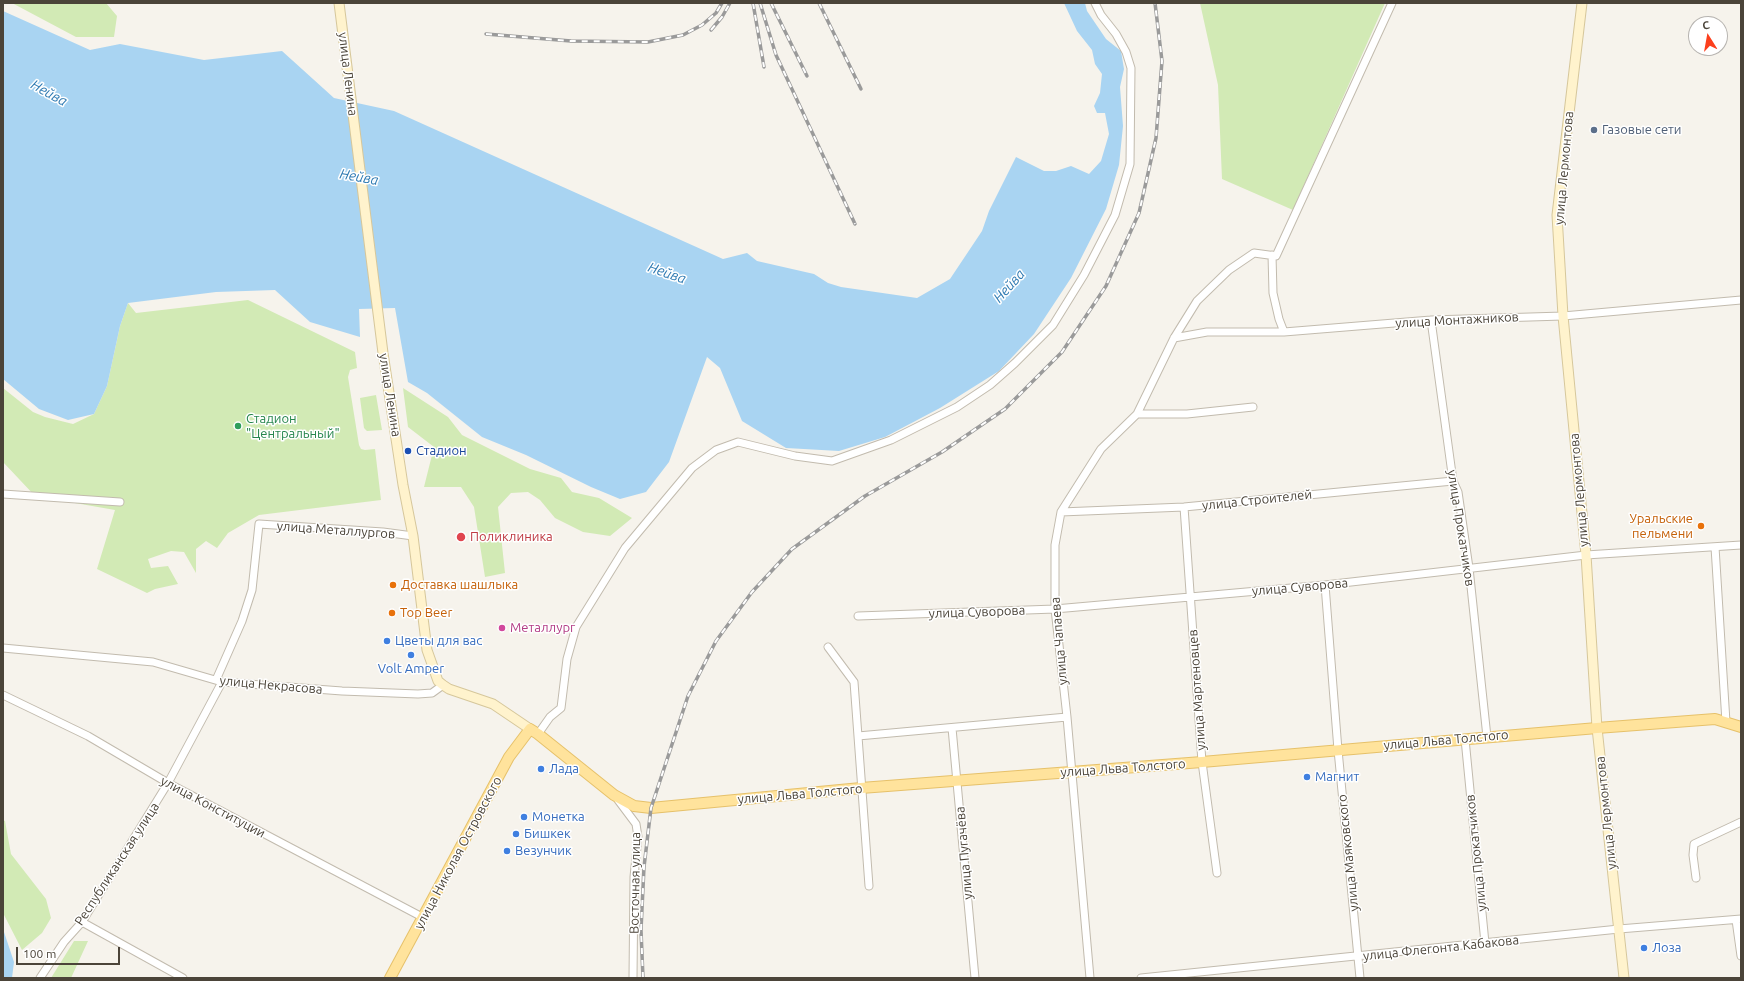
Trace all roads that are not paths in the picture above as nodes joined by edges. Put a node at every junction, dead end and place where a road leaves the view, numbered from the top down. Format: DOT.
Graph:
graph roads {
  1 [pos="339,3"];
  2 [pos="1096,3"];
  3 [pos="1392,3"];
  4 [pos="1582,3"];
  5 [pos="1272,255"];
  6 [pos="1741,300"];
  7 [pos="1563,316"];
  8 [pos="1431,320"];
  9 [pos="1284,332"];
  10 [pos="1174,338"];
  11 [pos="1253,407"];
  12 [pos="1137,414"];
  13 [pos="1453,481"];
  14 [pos="3,494"];
  15 [pos="120,502"];
  16 [pos="1184,507"];
  17 [pos="1061,512"];
  18 [pos="259,524"];
  19 [pos="413,536"];
  20 [pos="1741,546"];
  21 [pos="1715,547"];
  22 [pos="1586,555"];
  23 [pos="1469,568"];
  24 [pos="1324,585"];
  25 [pos="1191,596"];
  26 [pos="1055,608"];
  27 [pos="858,616"];
  28 [pos="828,647"];
  29 [pos="3,648"];
  30 [pos="219,681"];
  31 [pos="443,685"];
  32 [pos="3,695"];
  33 [pos="1067,717"];
  34 [pos="1726,722"];
  35 [pos="1741,727"];
  36 [pos="952,728"];
  37 [pos="1597,728"];
  38 [pos="534,732"];
  39 [pos="858,736"];
  40 [pos="1487,737"];
  41 [pos="1465,738"];
  42 [pos="1338,750"];
  43 [pos="1202,762"];
  44 [pos="1072,772"];
  45 [pos="957,782"];
  46 [pos="168,783"];
  47 [pos="861,788"];
  48 [pos="614,795"];
  49 [pos="1741,822"];
  50 [pos="1217,873"];
  51 [pos="1696,878"];
  52 [pos="869,886"];
  53 [pos="424,918"];
  54 [pos="1738,919"];
  55 [pos="82,922"];
  56 [pos="1619,929"];
  57 [pos="1485,943"];
  58 [pos="1358,956"];
  59 [pos="1741,956"];
  60 [pos="40,978"];
  61 [pos="183,978"];
  62 [pos="390,978"];
  63 [pos="634,978"];
  64 [pos="975,978"];
  65 [pos="1090,978"];
  66 [pos="1141,978"];
  67 [pos="1360,978"];
  68 [pos="1624,978"];
  1 -- 19 [label="street, улица Ленина"];
  2 -- 38 [label="street"];
  3 -- 5 [label="street"];
  4 -- 7 [label="street, улица Лермонтова"];
  5 -- 9 [label="street"];
  5 -- 10 [label="street, улица Чапаева"];
  6 -- 7 [label="street, улица Монтажников"];
  7 -- 8 [label="street, улица Монтажников"];
  7 -- 22 [label="street, улица Лермонтова"];
  8 -- 9 [label="street, улица Монтажников"];
  8 -- 13 [label="street, улица Прокатчиков"];
  9 -- 10 [label="street, улица Монтажников"];
  10 -- 12 [label="street, улица Чапаева"];
  11 -- 12 [label="street"];
  12 -- 17 [label="street, улица Чапаева"];
  13 -- 16 [label="street, улица Строителей"];
  13 -- 23 [label="street, улица Прокатчиков"];
  14 -- 15 [label="street"];
  16 -- 17 [label="street, улица Строителей"];
  16 -- 25 [label="street, улица Мартеновцев"];
  17 -- 26 [label="street, улица Чапаева"];
  18 -- 19 [label="street, улица Металлургов"];
  18 -- 30 [label="street, Республиканская улица"];
  19 -- 31 [label="street, улица Ленина"];
  20 -- 21 [label="street, улица Суворова"];
  21 -- 22 [label="street, улица Суворова"];
  21 -- 34 [label="street"];
  22 -- 23 [label="street, улица Суворова"];
  22 -- 37 [label="street, улица Лермонтова"];
  23 -- 24 [label="street, улица Суворова"];
  23 -- 40 [label="street, улица Прокатчиков"];
  24 -- 25 [label="street, улица Суворова"];
  24 -- 42 [label="street, улица Маяковского"];
  25 -- 26 [label="street, улица Суворова"];
  25 -- 43 [label="street, улица Мартеновцев"];
  26 -- 27 [label="street, улица Суворова"];
  26 -- 33 [label="street, улица Чапаева"];
  28 -- 39 [label="street"];
  29 -- 30 [label="street, улица Некрасова"];
  30 -- 31 [label="street, улица Некрасова"];
  30 -- 46 [label="street, Республиканская улица"];
  31 -- 38 [label="street"];
  32 -- 46 [label="street, улица Конституции"];
  33 -- 36 [label="street"];
  33 -- 44 [label="street, улица Чапаева"];
  34 -- 35 [label="main road, улица Льва Толстого"];
  34 -- 37 [label="main road, улица Льва Толстого"];
  36 -- 39 [label="street"];
  36 -- 45 [label="street, улица Пугачёва"];
  37 -- 40 [label="main road, улица Льва Толстого"];
  37 -- 56 [label="street, улица Лермонтова"];
  38 -- 48 [label="main road, улица Льва Толстого"];
  38 -- 53 [label="main road, улица Николая Островского"];
  39 -- 47 [label="street"];
  40 -- 41 [label="main road, улица Льва Толстого"];
  41 -- 42 [label="main road, улица Льва Толстого"];
  41 -- 57 [label="street, улица Прокатчиков"];
  42 -- 43 [label="main road, улица Льва Толстого"];
  42 -- 58 [label="street, улица Маяковского"];
  43 -- 44 [label="main road, улица Льва Толстого"];
  43 -- 50 [label="street, улица Мартеновцев"];
  44 -- 45 [label="main road, улица Льва Толстого"];
  44 -- 65 [label="street, улица Чапаева"];
  45 -- 47 [label="main road, улица Льва Толстого"];
  45 -- 64 [label="street, улица Пугачёва"];
  46 -- 53 [label="street, улица Конституции"];
  46 -- 55 [label="street, Республиканская улица"];
  47 -- 48 [label="main road, улица Льва Толстого"];
  47 -- 52 [label="street"];
  48 -- 63 [label="street, Восточная улица"];
  49 -- 51 [label="street"];
  53 -- 62 [label="main road, улица Николая Островского"];
  54 -- 56 [label="street, улица Флегонта Кабакова"];
  54 -- 59 [label="street"];
  55 -- 60 [label="street, Республиканская улица"];
  55 -- 61 [label="street"];
  56 -- 57 [label="street, улица Флегонта Кабакова"];
  56 -- 68 [label="street, улица Лермонтова"];
  57 -- 58 [label="street, улица Флегонта Кабакова"];
  58 -- 66 [label="street, улица Флегонта Кабакова"];
  58 -- 67 [label="street, улица Маяковского"];
}
